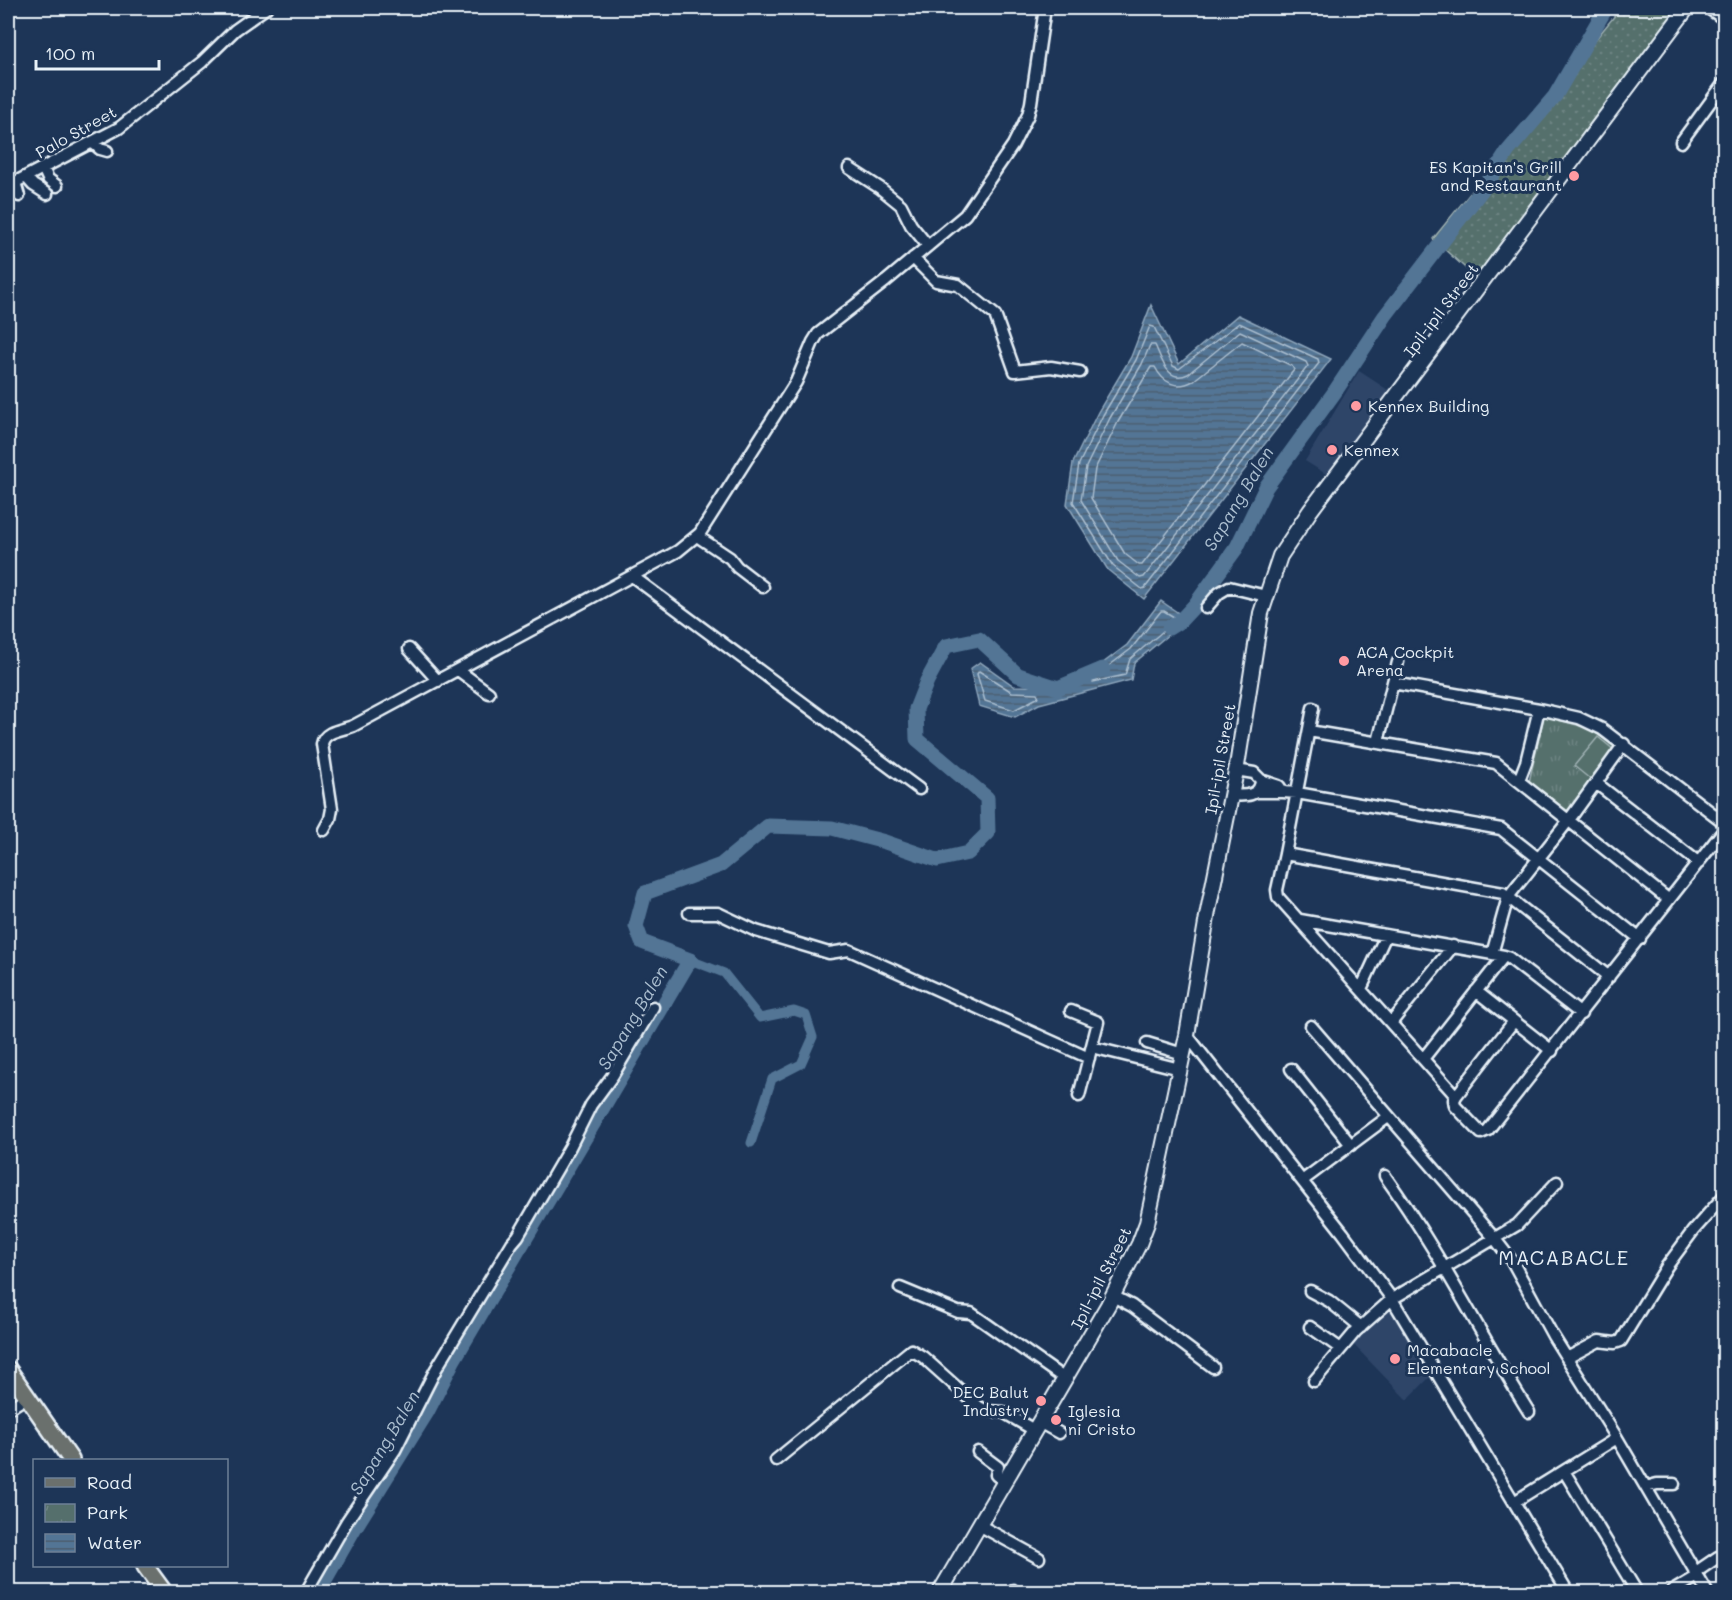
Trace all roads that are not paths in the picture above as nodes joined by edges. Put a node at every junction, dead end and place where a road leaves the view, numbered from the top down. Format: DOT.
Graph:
graph roads {
  1 [pos="266,8"];
  2 [pos="1045,8"];
  3 [pos="1687,8"];
  4 [pos="1708,8"];
  5 [pos="1725,19"];
  6 [pos="1725,83"];
  7 [pos="92,142"];
  8 [pos="1681,142"];
  9 [pos="107,151"];
  10 [pos="43,168"];
  11 [pos="849,168"];
  12 [pos="26,177"];
  13 [pos="11,184"];
  14 [pos="57,186"];
  15 [pos="47,194"];
  16 [pos="19,196"];
  17 [pos="928,246"];
  18 [pos="913,258"];
  19 [pos="1080,372"];
  20 [pos="697,536"];
  21 [pos="632,576"];
  22 [pos="763,587"];
  23 [pos="1266,596"];
  24 [pos="1206,608"];
  25 [pos="409,649"];
  26 [pos="1398,662"];
  27 [pos="458,670"];
  28 [pos="438,681"];
  29 [pos="1394,683"];
  30 [pos="489,693"];
  31 [pos="1313,708"];
  32 [pos="1539,709"];
  33 [pos="1309,731"];
  34 [pos="1378,742"];
  35 [pos="1624,744"];
  36 [pos="1236,770"];
  37 [pos="1261,780"];
  38 [pos="1520,780"];
  39 [pos="1596,783"];
  40 [pos="919,789"];
  41 [pos="1256,792"];
  42 [pos="1283,792"];
  43 [pos="1298,793"];
  44 [pos="1231,795"];
  45 [pos="1569,820"];
  46 [pos="1725,829"];
  47 [pos="324,830"];
  48 [pos="1285,854"];
  49 [pos="1539,859"];
  50 [pos="1699,863"];
  51 [pos="1508,897"];
  52 [pos="1669,900"];
  53 [pos="690,913"];
  54 [pos="1300,920"];
  55 [pos="1386,935"];
  56 [pos="1640,939"];
  57 [pos="1453,946"];
  58 [pos="1492,954"];
  59 [pos="1504,956"];
  60 [pos="1610,977"];
  61 [pos="1361,989"];
  62 [pos="1476,991"];
  63 [pos="653,1007"];
  64 [pos="1071,1011"];
  65 [pos="1581,1014"];
  66 [pos="1514,1021"];
  67 [pos="1391,1023"];
  68 [pos="1311,1026"];
  69 [pos="1187,1035"];
  70 [pos="1147,1044"];
  71 [pos="1092,1047"];
  72 [pos="1552,1051"];
  73 [pos="1183,1054"];
  74 [pos="1089,1058"];
  75 [pos="1423,1059"];
  76 [pos="1291,1068"];
  77 [pos="1180,1069"];
  78 [pos="1079,1096"];
  79 [pos="1456,1096"];
  80 [pos="1388,1117"];
  81 [pos="1351,1145"];
  82 [pos="1385,1176"];
  83 [pos="1302,1181"];
  84 [pos="1557,1182"];
  85 [pos="1725,1196"];
  86 [pos="1495,1239"];
  87 [pos="1444,1268"];
  88 [pos="900,1288"];
  89 [pos="1310,1291"];
  90 [pos="1113,1296"];
  91 [pos="1392,1299"];
  92 [pos="1362,1326"];
  93 [pos="1310,1327"];
  94 [pos="1341,1349"];
  95 [pos="1567,1358"];
  96 [pos="1213,1367"];
  97 [pos="8,1369"];
  98 [pos="1065,1379"];
  99 [pos="1314,1381"];
  100 [pos="27,1397"];
  101 [pos="8,1409"];
  102 [pos="1529,1412"];
  103 [pos="1037,1426"];
  104 [pos="1059,1433"];
  105 [pos="1617,1438"];
  106 [pos="978,1452"];
  107 [pos="70,1459"];
  108 [pos="776,1460"];
  109 [pos="1564,1471"];
  110 [pos="1004,1481"];
  111 [pos="1674,1484"];
  112 [pos="1646,1487"];
  113 [pos="1514,1502"];
  114 [pos="979,1525"];
  115 [pos="1718,1557"];
  116 [pos="1039,1558"];
  117 [pos="146,1567"];
  118 [pos="1697,1574"];
  119 [pos="164,1593"];
  120 [pos="306,1593"];
  121 [pos="940,1593"];
  122 [pos="1568,1593"];
  123 [pos="1637,1593"];
  124 [pos="1671,1593"];
  125 [pos="1707,1593"];
  1 -- 7 [label="street, Palo Street"];
  2 -- 17 [label="street"];
  3 -- 23 [label="street, Ipil-ipil Street"];
  4 -- 5 [label="street"];
  6 -- 8 [label="street"];
  7 -- 9 [label="street"];
  7 -- 10 [label="street, Palo Street"];
  10 -- 12 [label="street, Palo Street"];
  10 -- 14 [label="street"];
  11 -- 17 [label="street"];
  12 -- 13 [label="street, Palo Street"];
  12 -- 15 [label="street"];
  13 -- 16 [label="street"];
  17 -- 18 [label="street"];
  18 -- 19 [label="street"];
  18 -- 20 [label="street"];
  20 -- 21 [label="street"];
  20 -- 22 [label="street"];
  21 -- 27 [label="street"];
  21 -- 40 [label="street"];
  23 -- 24 [label="street"];
  23 -- 36 [label="street, Ipil-ipil Street"];
  25 -- 28 [label="street"];
  26 -- 29 [label="street"];
  27 -- 28 [label="street"];
  27 -- 30 [label="street"];
  28 -- 47 [label="street"];
  29 -- 32 [label="street"];
  29 -- 34 [label="street"];
  31 -- 33 [label="street"];
  32 -- 35 [label="street"];
  32 -- 38 [label="street"];
  33 -- 34 [label="street"];
  33 -- 43 [label="street"];
  34 -- 38 [label="street"];
  35 -- 39 [label="street"];
  35 -- 46 [label="street"];
  36 -- 37 [label="street"];
  36 -- 44 [label="street, Ipil-ipil Street"];
  37 -- 41 [label="street"];
  37 -- 42 [label="street"];
  38 -- 45 [label="street"];
  39 -- 45 [label="street"];
  39 -- 50 [label="street"];
  41 -- 42 [label="street"];
  41 -- 44 [label="street"];
  42 -- 43 [label="street"];
  43 -- 48 [label="street"];
  43 -- 49 [label="street"];
  44 -- 69 [label="street, Ipil-ipil Street"];
  45 -- 49 [label="street"];
  45 -- 52 [label="street"];
  46 -- 50 [label="street"];
  48 -- 51 [label="street"];
  48 -- 54 [label="street"];
  49 -- 51 [label="street"];
  49 -- 56 [label="street"];
  50 -- 52 [label="street"];
  51 -- 58 [label="street"];
  51 -- 60 [label="street"];
  52 -- 56 [label="street"];
  53 -- 74 [label="street"];
  54 -- 55 [label="street"];
  54 -- 61 [label="street"];
  55 -- 57 [label="street"];
  55 -- 61 [label="street"];
  56 -- 60 [label="street"];
  57 -- 58 [label="street"];
  57 -- 67 [label="street"];
  58 -- 59 [label="street"];
  59 -- 62 [label="street"];
  59 -- 65 [label="street"];
  60 -- 65 [label="street"];
  61 -- 67 [label="street"];
  62 -- 66 [label="street"];
  62 -- 75 [label="street"];
  63 -- 120 [label="street"];
  64 -- 71 [label="street"];
  65 -- 72 [label="street"];
  66 -- 72 [label="street"];
  66 -- 79 [label="street"];
  67 -- 75 [label="street"];
  68 -- 80 [label="street"];
  69 -- 73 [label="street, Ipil-ipil Street"];
  69 -- 83 [label="street"];
  70 -- 73 [label="street"];
  71 -- 74 [label="street"];
  71 -- 77 [label="street"];
  72 -- 79 [label="street"];
  73 -- 77 [label="street, Ipil-ipil Street"];
  74 -- 78 [label="street"];
  75 -- 79 [label="street"];
  76 -- 81 [label="street"];
  77 -- 90 [label="street, Ipil-ipil Street"];
  80 -- 81 [label="street"];
  80 -- 86 [label="street"];
  81 -- 83 [label="street"];
  82 -- 87 [label="street"];
  83 -- 91 [label="street"];
  84 -- 86 [label="street"];
  85 -- 95 [label="street"];
  86 -- 87 [label="street"];
  86 -- 95 [label="street"];
  87 -- 91 [label="street"];
  87 -- 102 [label="street"];
  88 -- 98 [label="street"];
  89 -- 92 [label="street"];
  90 -- 96 [label="street"];
  90 -- 98 [label="street, Ipil-ipil Street"];
  91 -- 92 [label="street"];
  91 -- 113 [label="street"];
  92 -- 94 [label="street"];
  93 -- 94 [label="street"];
  94 -- 99 [label="street"];
  95 -- 105 [label="street"];
  97 -- 100 [label="main road"];
  98 -- 103 [label="street, Ipil-ipil Street"];
  100 -- 101 [label="street"];
  100 -- 107 [label="main road"];
  103 -- 104 [label="street"];
  103 -- 108 [label="street"];
  103 -- 110 [label="street, Ipil-ipil Street"];
  105 -- 109 [label="street"];
  105 -- 112 [label="street"];
  106 -- 110 [label="street"];
  109 -- 113 [label="street"];
  109 -- 123 [label="street"];
  110 -- 114 [label="street, Ipil-ipil Street"];
  111 -- 112 [label="street"];
  112 -- 118 [label="street"];
  113 -- 122 [label="street"];
  114 -- 116 [label="street"];
  114 -- 121 [label="street, Ipil-ipil Street"];
  115 -- 118 [label="street"];
  117 -- 119 [label="main road"];
  118 -- 124 [label="street"];
  118 -- 125 [label="street"];
}
